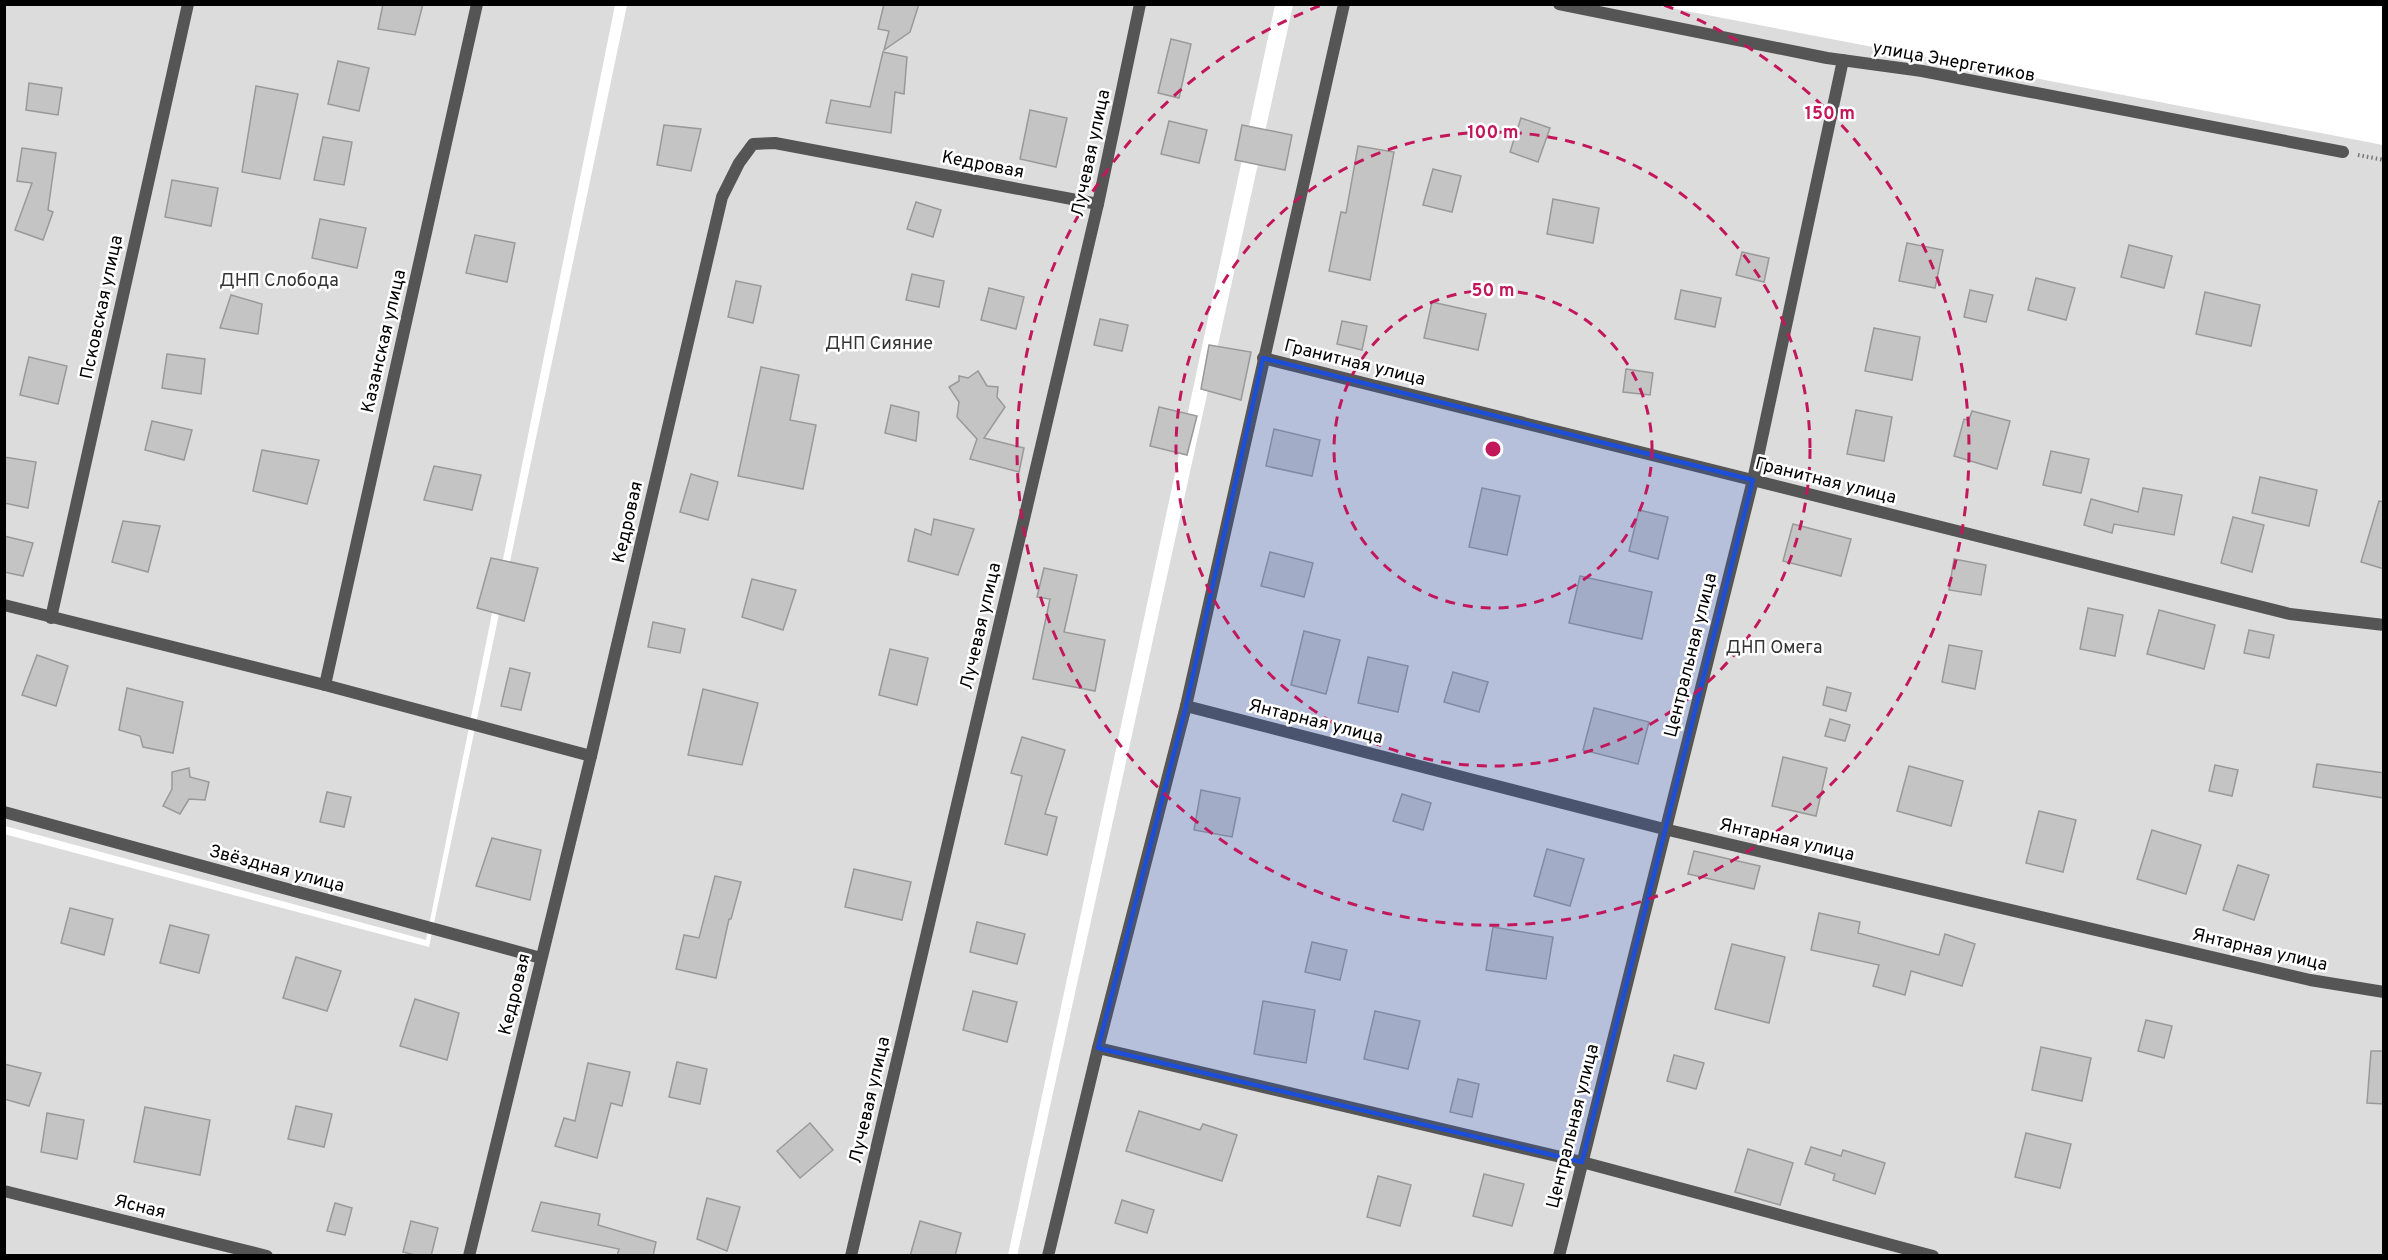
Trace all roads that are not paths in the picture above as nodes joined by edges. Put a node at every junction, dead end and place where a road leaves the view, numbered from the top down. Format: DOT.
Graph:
graph roads {
  1 [pos="188,4"];
  2 [pos="477,4"];
  3 [pos="1140,4"];
  4 [pos="1344,4"];
  5 [pos="1559,4"];
  6 [pos="1843,60"];
  7 [pos="2343,152"];
  8 [pos="1098,204"];
  9 [pos="1263,358"];
  10 [pos="1753,480"];
  11 [pos="4,605"];
  12 [pos="51,618"];
  13 [pos="2384,625"];
  14 [pos="325,685"];
  15 [pos="1186,706"];
  16 [pos="591,756"];
  17 [pos="4,812"];
  18 [pos="1664,829"];
  19 [pos="541,958"];
  20 [pos="2384,992"];
  21 [pos="1098,1048"];
  22 [pos="1582,1162"];
  23 [pos="4,1191"];
  24 [pos="267,1256"];
  25 [pos="469,1256"];
  26 [pos="851,1256"];
  27 [pos="1048,1256"];
  28 [pos="1558,1256"];
  29 [pos="1934,1256"];
  1 -- 12 [label="street, Псковская улица"];
  2 -- 14 [label="street, Казанская улица"];
  3 -- 8 [label="street, Лучевая улица"];
  4 -- 9 [label="street"];
  5 -- 6 [label="street, улица Энергетиков"];
  6 -- 7 [label="street, улица Энергетиков"];
  6 -- 10 [label="street, Центральная улица"];
  8 -- 16 [label="street, Кедровая"];
  8 -- 26 [label="street, Лучевая улица"];
  9 -- 10 [label="street, Гранитная улица"];
  9 -- 15 [label="street"];
  10 -- 13 [label="street, Гранитная улица"];
  10 -- 18 [label="street, Центральная улица"];
  11 -- 12 [label="street"];
  12 -- 14 [label="street"];
  14 -- 16 [label="street"];
  15 -- 18 [label="street, Янтарная улица"];
  15 -- 21 [label="street"];
  16 -- 19 [label="street, Кедровая"];
  17 -- 19 [label="street, Звёздная улица"];
  18 -- 20 [label="street, Янтарная улица"];
  18 -- 22 [label="street, Центральная улица"];
  19 -- 25 [label="street, Кедровая"];
  21 -- 22 [label="street"];
  21 -- 27 [label="street"];
  22 -- 28 [label="street, Центральная улица"];
  22 -- 29 [label="street"];
  23 -- 24 [label="street, Ясная"];
}
